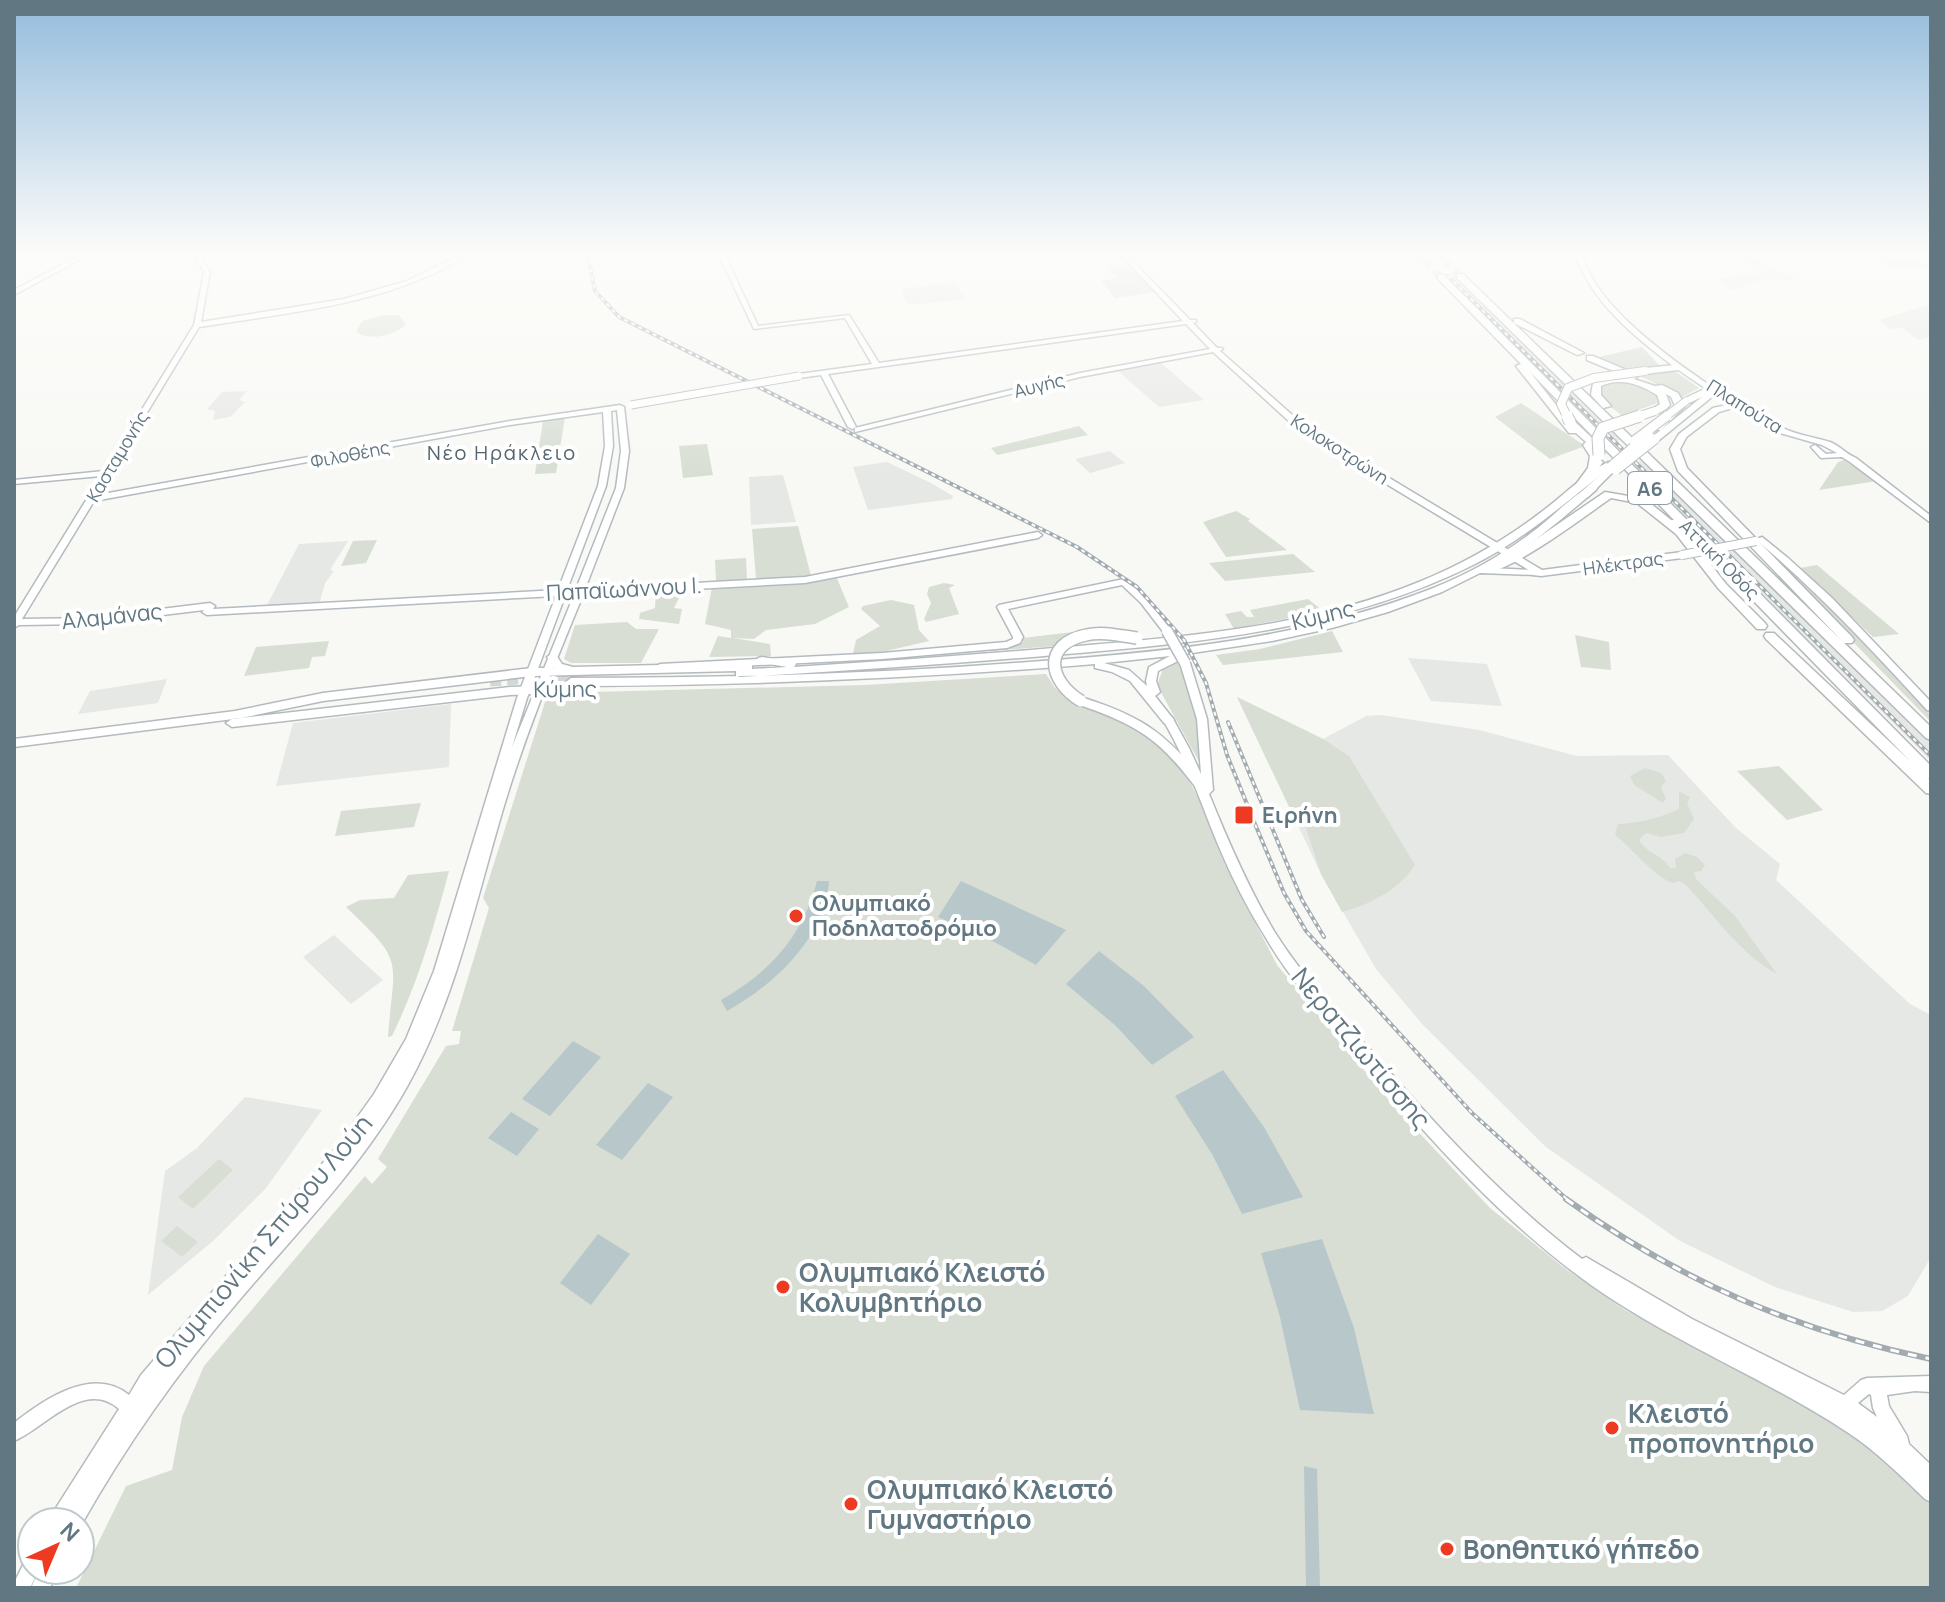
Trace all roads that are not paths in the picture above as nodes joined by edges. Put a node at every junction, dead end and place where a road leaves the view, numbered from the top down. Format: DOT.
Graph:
graph roads {
  1 [pos="195,328"];
  2 [pos="854,328"];
  3 [pos="1151,328"];
  4 [pos="1198,328"];
  5 [pos="1490,328"];
  6 [pos="1493,328"];
  7 [pos="1516,328"];
  8 [pos="1527,328"];
  9 [pos="1626,328"];
  10 [pos="1635,328"];
  11 [pos="1218,349"];
  12 [pos="1659,358"];
  13 [pos="877,366"];
  14 [pos="1675,368"];
  15 [pos="1660,369"];
  16 [pos="1687,370"];
  17 [pos="824,373"];
  18 [pos="1714,390"];
  19 [pos="626,406"];
  20 [pos="1733,406"];
  21 [pos="607,409"];
  22 [pos="1310,429"];
  23 [pos="1653,436"];
  24 [pos="1682,436"];
  25 [pos="1820,446"];
  26 [pos="1611,468"];
  27 [pos="1593,469"];
  28 [pos="107,473"];
  29 [pos="14,482"];
  30 [pos="1672,482"];
  31 [pos="1582,491"];
  32 [pos="91,499"];
  33 [pos="1931,520"];
  34 [pos="1682,534"];
  35 [pos="1038,535"];
  36 [pos="1504,553"];
  37 [pos="1486,571"];
  38 [pos="1536,573"];
  39 [pos="1467,576"];
  40 [pos="580,591"];
  41 [pos="563,592"];
  42 [pos="1002,607"];
  43 [pos="208,609"];
  44 [pos="15,623"];
  45 [pos="1195,639"];
  46 [pos="1204,650"];
  47 [pos="552,657"];
  48 [pos="762,660"];
  49 [pos="794,665"];
  50 [pos="876,665"];
  51 [pos="1023,667"];
  52 [pos="644,669"];
  53 [pos="545,671"];
  54 [pos="532,672"];
  55 [pos="900,675"];
  56 [pos="574,676"];
  57 [pos="538,689"];
  58 [pos="523,694"];
  59 [pos="1931,708"];
  60 [pos="233,719"];
  61 [pos="1168,720"];
  62 [pos="1931,734"];
  63 [pos="14,743"];
  64 [pos="14,751"];
  65 [pos="1931,774"];
  66 [pos="1931,789"];
  67 [pos="1205,794"];
  68 [pos="1931,1384"];
  69 [pos="1878,1388"];
  70 [pos="129,1406"];
  71 [pos="1881,1408"];
  72 [pos="1851,1413"];
  73 [pos="14,1433"];
  74 [pos="1924,1470"];
  75 [pos="1931,1493"];
  76 [pos="66,1506"];
  77 [pos="83,1506"];
  1 -- 28 [label="street, Κασταμονής"];
  2 -- 13 [label="street"];
  3 -- 13 [label="street, Φιλοθέης"];
  4 -- 11 [label="street, Κολοκοτρώνη"];
  5 -- 27 [label="highway"];
  6 -- 65 [label="highway, Αττική Οδός / Α6"];
  7 -- 30 [label="highway, Αττική Οδός / Α6"];
  8 -- 23 [label="highway, Αττική Οδός / Α6"];
  9 -- 12 [label="street, Πλαπούτα"];
  10 -- 16 [label="street, Πλαπούτα"];
  11 -- 17 [label="street, Αυγής"];
  11 -- 22 [label="street, Κολοκοτρώνη"];
  11 -- 36 [label="street, Κολοκοτρώνη"];
  12 -- 14 [label="street, Πλαπούτα"];
  12 -- 15 [label="highway"];
  13 -- 17 [label="street, Φιλοθέης"];
  14 -- 15 [label="highway"];
  14 -- 16 [label="street"];
  14 -- 18 [label="street, Πλαπούτα"];
  15 -- 34 [label="highway, bridge"];
  16 -- 18 [label="street, Πλαπούτα"];
  17 -- 19 [label="street, Φιλοθέης, bridge"];
  18 -- 20 [label="street, Πλαπούτα"];
  18 -- 23 [label="main road"];
  18 -- 25 [label="street, Πλαπούτα"];
  18 -- 26 [label="main road, bridge"];
  19 -- 21 [label="street, Φιλοθέης"];
  19 -- 40 [label="street, Ολυμπιονίκη Σπύρου Λούη"];
  20 -- 24 [label="street"];
  20 -- 25 [label="street, Πλαπούτα"];
  21 -- 32 [label="street, Φιλοθέης"];
  21 -- 41 [label="street, Ολυμπιονίκη Σπύρου Λούη"];
  23 -- 26 [label="highway, bridge"];
  24 -- 62 [label="highway"];
  25 -- 33 [label="street"];
  26 -- 31 [label="highway"];
  27 -- 30 [label="highway, bridge"];
  27 -- 31 [label="highway"];
  28 -- 29 [label="street"];
  28 -- 32 [label="street, Κασταμονής"];
  30 -- 62 [label="highway, Αττική Οδός / Α6"];
  31 -- 36 [label="main road, Κύμης"];
  32 -- 44 [label="street, Κασταμονής"];
  34 -- 36 [label="highway"];
  34 -- 66 [label="highway"];
  35 -- 40 [label="street, Παπαϊωάννου Ι."];
  36 -- 37 [label="highway"];
  36 -- 38 [label="street, Κολοκοτρώνη"];
  36 -- 39 [label="main road, Κύμης"];
  36 -- 45 [label="main road, Κύμης"];
  37 -- 38 [label="main road"];
  37 -- 39 [label="main road"];
  38 -- 59 [label="street, Ηλέκτρας, bridge"];
  39 -- 46 [label="main road, Κύμης"];
  40 -- 41 [label="street, Παπαϊωάννου Ι."];
  40 -- 47 [label="street, Ολυμπιονίκη Σπύρου Λούη"];
  41 -- 43 [label="street, Παπαϊωάννου Ι."];
  41 -- 54 [label="street, Ολυμπιονίκη Σπύρου Λούη"];
  42 -- 48 [label="street, Κύμης"];
  42 -- 67 [label="street, Νερατζιωτίσσης, bridge"];
  43 -- 44 [label="street, Αλαμάνας"];
  45 -- 50 [label="main road, Κύμης"];
  45 -- 67 [label="main road, bridge"];
  46 -- 51 [label="main road, Κύμης"];
  46 -- 61 [label="main road"];
  47 -- 53 [label="street, Ολυμπιονίκη Σπύρου Λούη"];
  47 -- 56 [label="main road"];
  48 -- 49 [label="main road"];
  48 -- 52 [label="street, Κύμης"];
  49 -- 50 [label="main road, Κύμης"];
  49 -- 52 [label="main road, Κύμης"];
  50 -- 56 [label="main road, Κύμης"];
  51 -- 55 [label="main road, Κύμης"];
  51 -- 61 [label="main road"];
  52 -- 56 [label="main road, Κύμης"];
  53 -- 54 [label="main road, Κύμης"];
  53 -- 56 [label="main road, Κύμης"];
  53 -- 57 [label="street, Ολυμπιονίκη Σπύρου Λούη"];
  54 -- 58 [label="street, Ολυμπιονίκη Σπύρου Λούη"];
  54 -- 60 [label="main road, Κύμης"];
  55 -- 56 [label="main road, Κύμης"];
  55 -- 57 [label="main road, Κύμης"];
  57 -- 58 [label="main road, Κύμης"];
  57 -- 77 [label="street, Ολυμπιονίκη Σπύρου Λούη"];
  58 -- 60 [label="main road, Κύμης"];
  58 -- 70 [label="street, Ολυμπιονίκη Σπύρου Λούη"];
  60 -- 63 [label="main road, Κύμης"];
  60 -- 64 [label="main road, Κύμης"];
  61 -- 67 [label="street, Νερατζιωτίσσης"];
  67 -- 72 [label="street, Νερατζιωτίσσης"];
  68 -- 69 [label="street"];
  69 -- 71 [label="street"];
  69 -- 72 [label="street"];
  70 -- 73 [label="street"];
  70 -- 76 [label="street, Ολυμπιονίκη Σπύρου Λούη"];
  71 -- 72 [label="street"];
  71 -- 74 [label="street"];
  72 -- 74 [label="street, Νερατζιωτίσσης"];
  72 -- 75 [label="street"];
}
